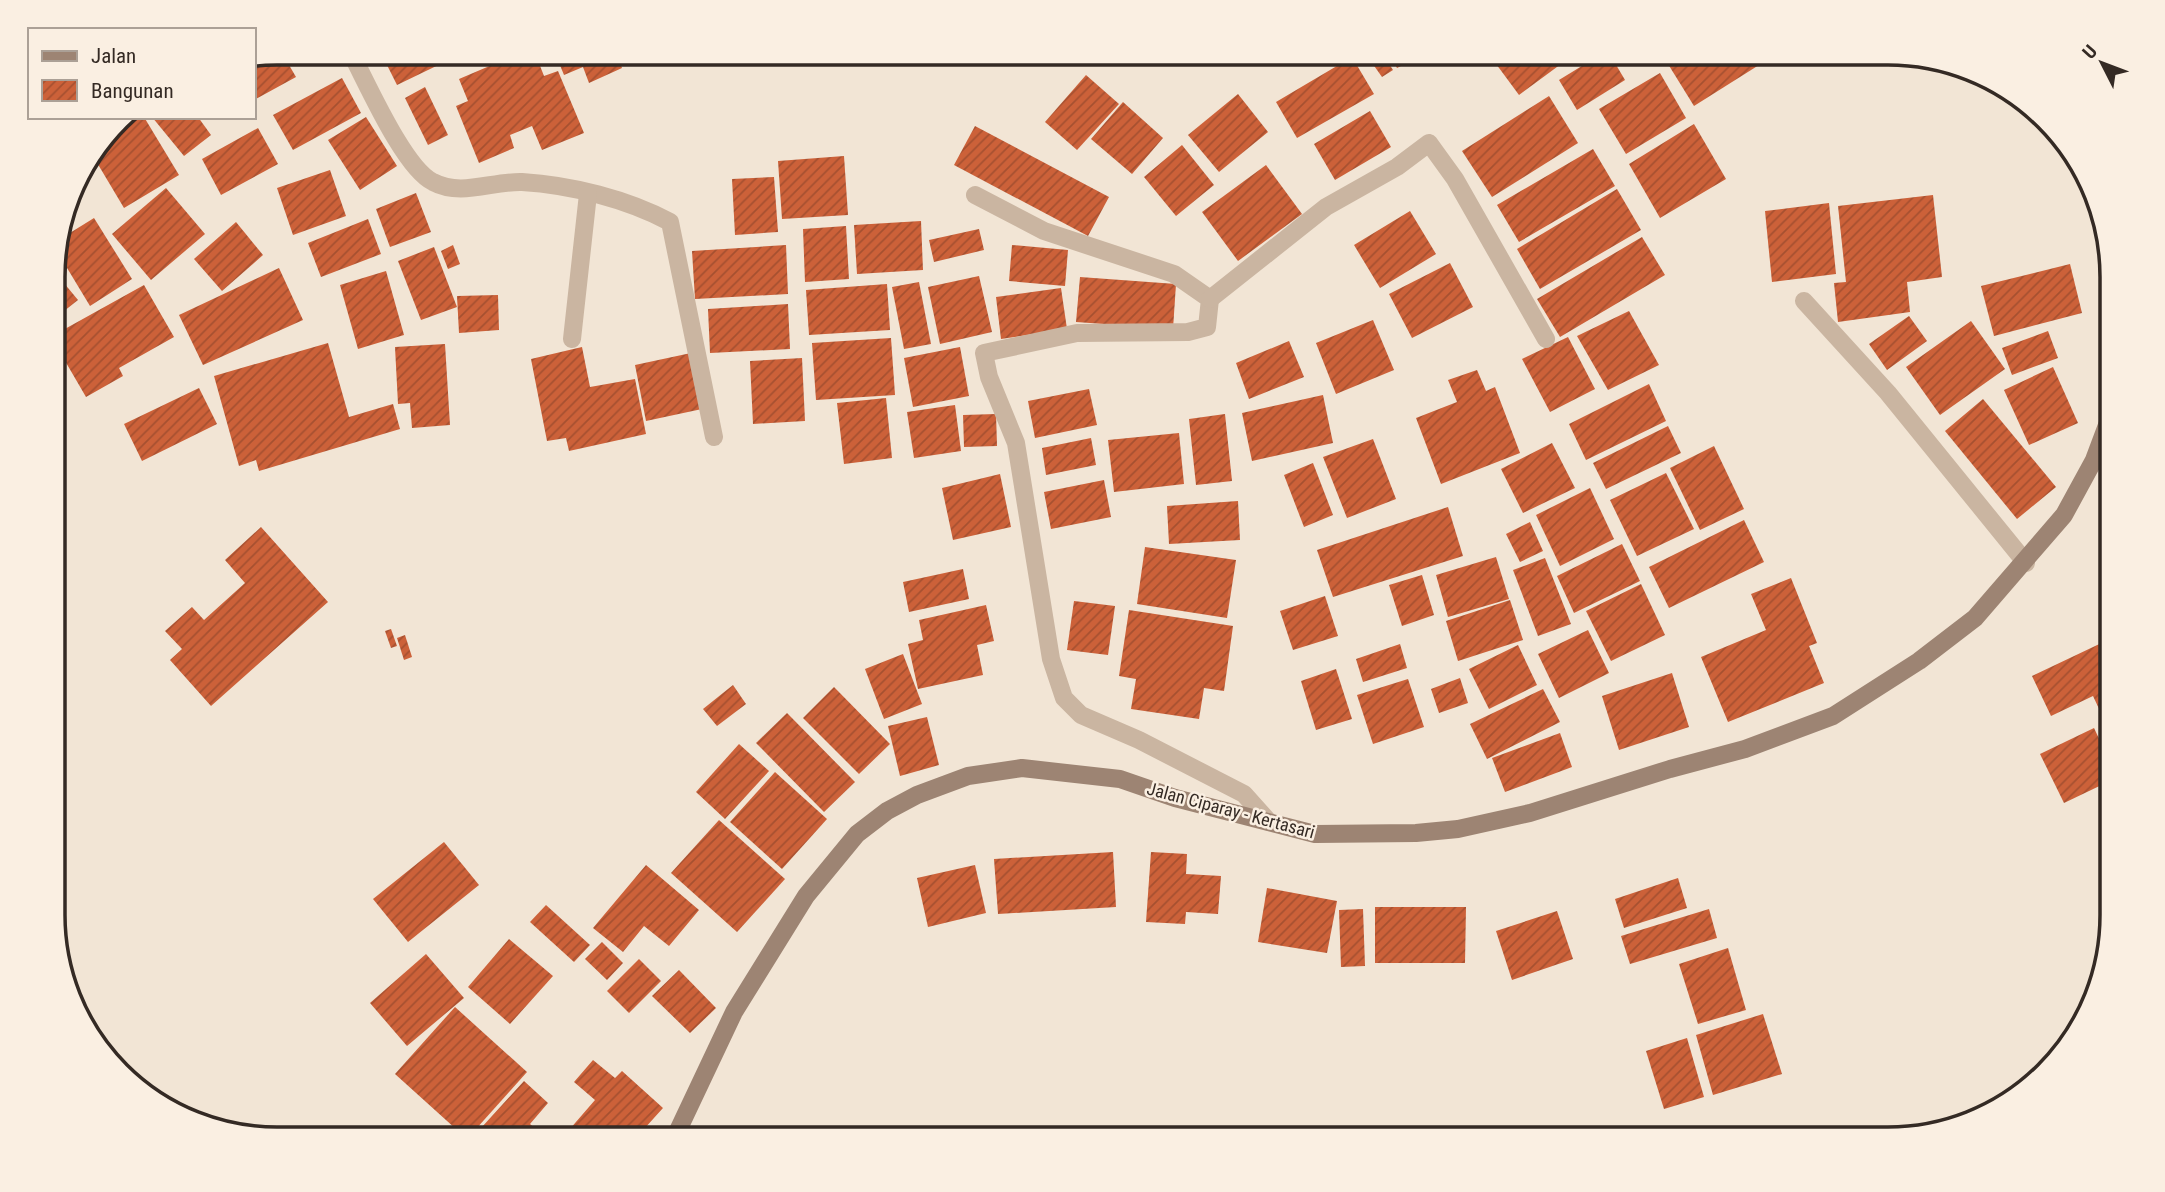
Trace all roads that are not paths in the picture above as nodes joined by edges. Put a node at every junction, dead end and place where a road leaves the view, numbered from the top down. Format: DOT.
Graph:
graph roads {
  1 [pos="358,65"];
  2 [pos="588,194"];
  3 [pos="975,195"];
  4 [pos="1210,299"];
  5 [pos="1804,301"];
  6 [pos="572,339"];
  7 [pos="1546,339"];
  8 [pos="714,437"];
  9 [pos="2100,444"];
  10 [pos="2026,563"];
  11 [pos="1269,822"];
  12 [pos="680,1127"];
  1 -- 2 [label="street"];
  2 -- 6 [label="street"];
  2 -- 8 [label="street"];
  3 -- 4 [label="street"];
  4 -- 7 [label="street"];
  4 -- 11 [label="street"];
  5 -- 10 [label="street"];
  9 -- 10 [label="main road, Jalan Ciparay - Kertasari"];
  10 -- 11 [label="main road, Jalan Ciparay - Kertasari"];
  11 -- 12 [label="main road, Jalan Ciparay - Kertasari"];
}
